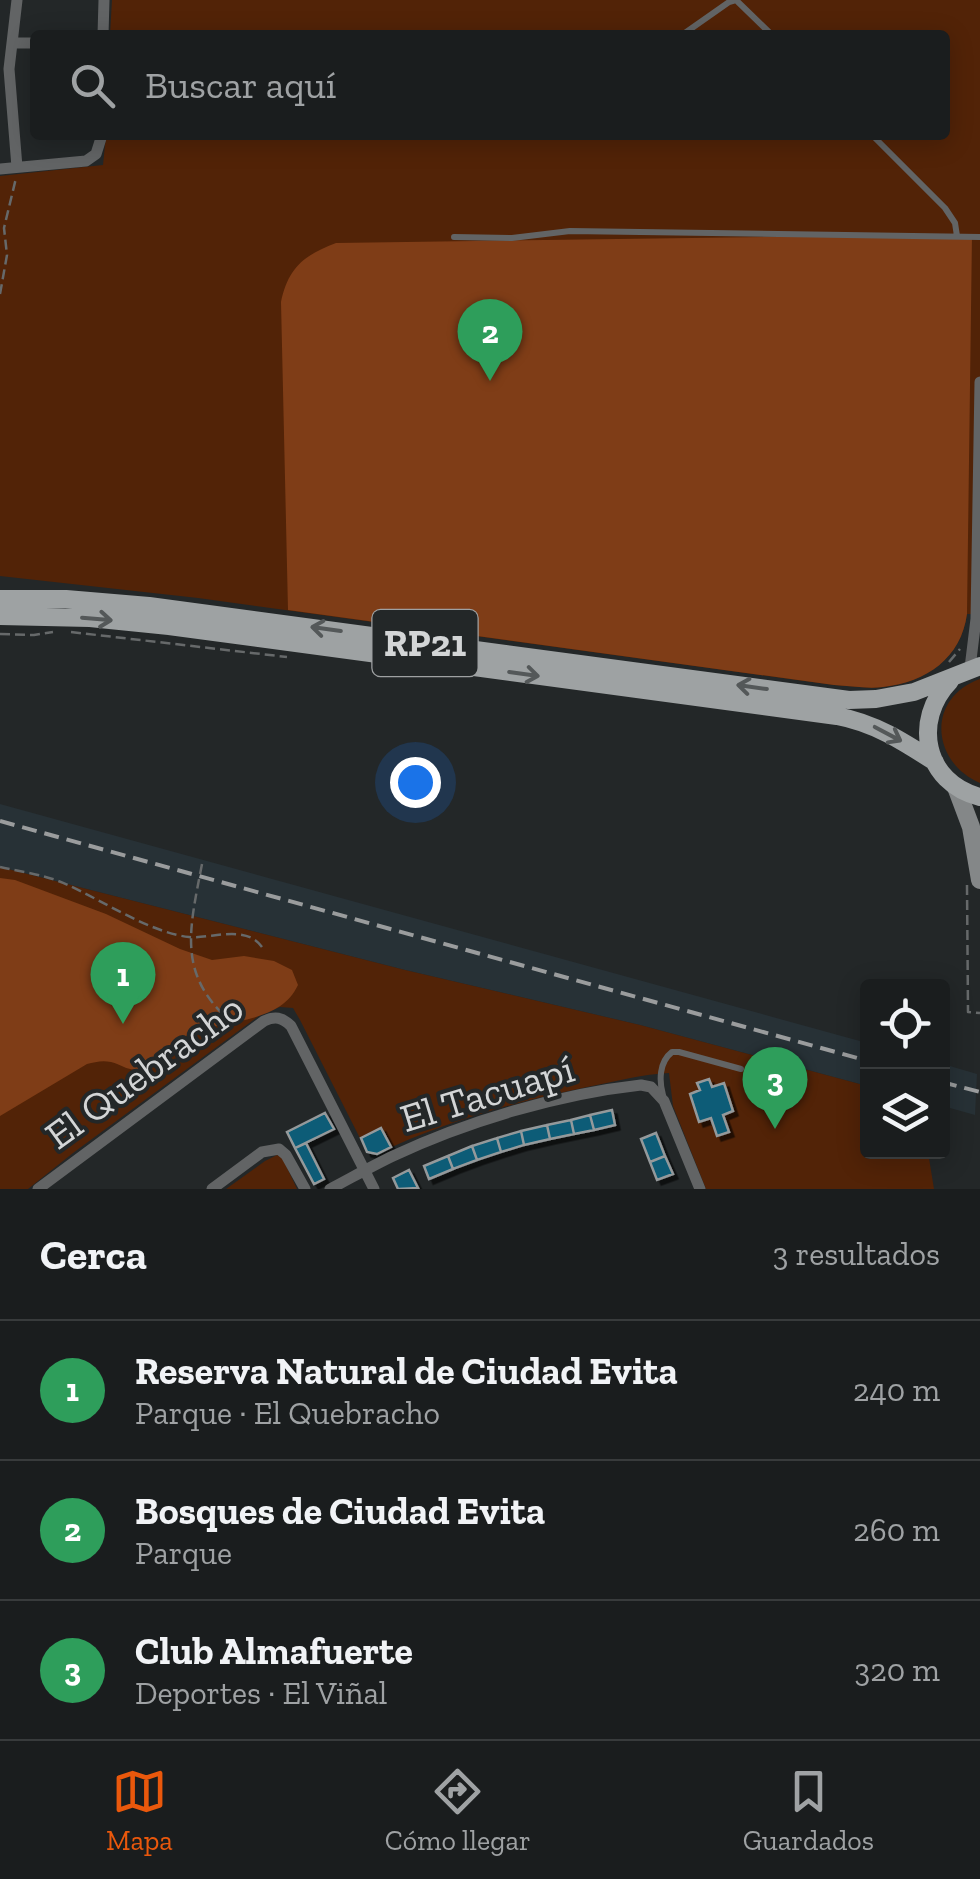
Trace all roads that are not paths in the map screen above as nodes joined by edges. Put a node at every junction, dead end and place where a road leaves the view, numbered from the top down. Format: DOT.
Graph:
graph roads {
  1 [pos="17,0"];
  2 [pos="104,0"];
  3 [pos="104,30"];
  4 [pos="689,30"];
  5 [pos="767,30"];
  6 [pos="8,36"];
  7 [pos="100,140"];
  8 [pos="877,140"];
  9 [pos="17,167"];
  10 [pos="0,169"];
  11 [pos="958,236"];
  12 [pos="980,236"];
  13 [pos="454,238"];
  14 [pos="980,382"];
  15 [pos="0,599"];
  16 [pos="0,616"];
  17 [pos="968,670"];
  18 [pos="935,762"];
  19 [pos="956,787"];
  20 [pos="980,797"];
  21 [pos="974,881"];
  22 [pos="741,1069"];
  23 [pos="664,1100"];
  24 [pos="365,1171"];
  25 [pos="38,1189"];
  26 [pos="212,1189"];
  27 [pos="305,1189"];
  28 [pos="330,1189"];
  29 [pos="374,1189"];
  30 [pos="700,1189"];
  1 -- 6 [label="street"];
  2 -- 3 [label="street"];
  4 -- 5 [label="lane"];
  6 -- 9 [label="street"];
  7 -- 9 [label="street"];
  8 -- 11 [label="lane"];
  9 -- 10 [label="street"];
  11 -- 12 [label="lane"];
  11 -- 13 [label="lane"];
  14 -- 17 [label="street"];
  17 -- 15 [label="main road, RP21, one-way"];
  16 -- 18 [label="main road, RP21, one-way"];
  17 -- 18 [label="main road"];
  18 -- 19 [label="main road, RP21"];
  19 -- 20 [label="main road, RP21"];
  19 -- 21 [label="main road"];
  22 -- 23 [label="lane"];
  23 -- 24 [label="street, El Tacuapí"];
  23 -- 30 [label="street"];
  24 -- 25 [label="street, El Quebracho"];
  24 -- 28 [label="street, El Tacuapí"];
  24 -- 29 [label="street"];
  26 -- 27 [label="street"];
}
